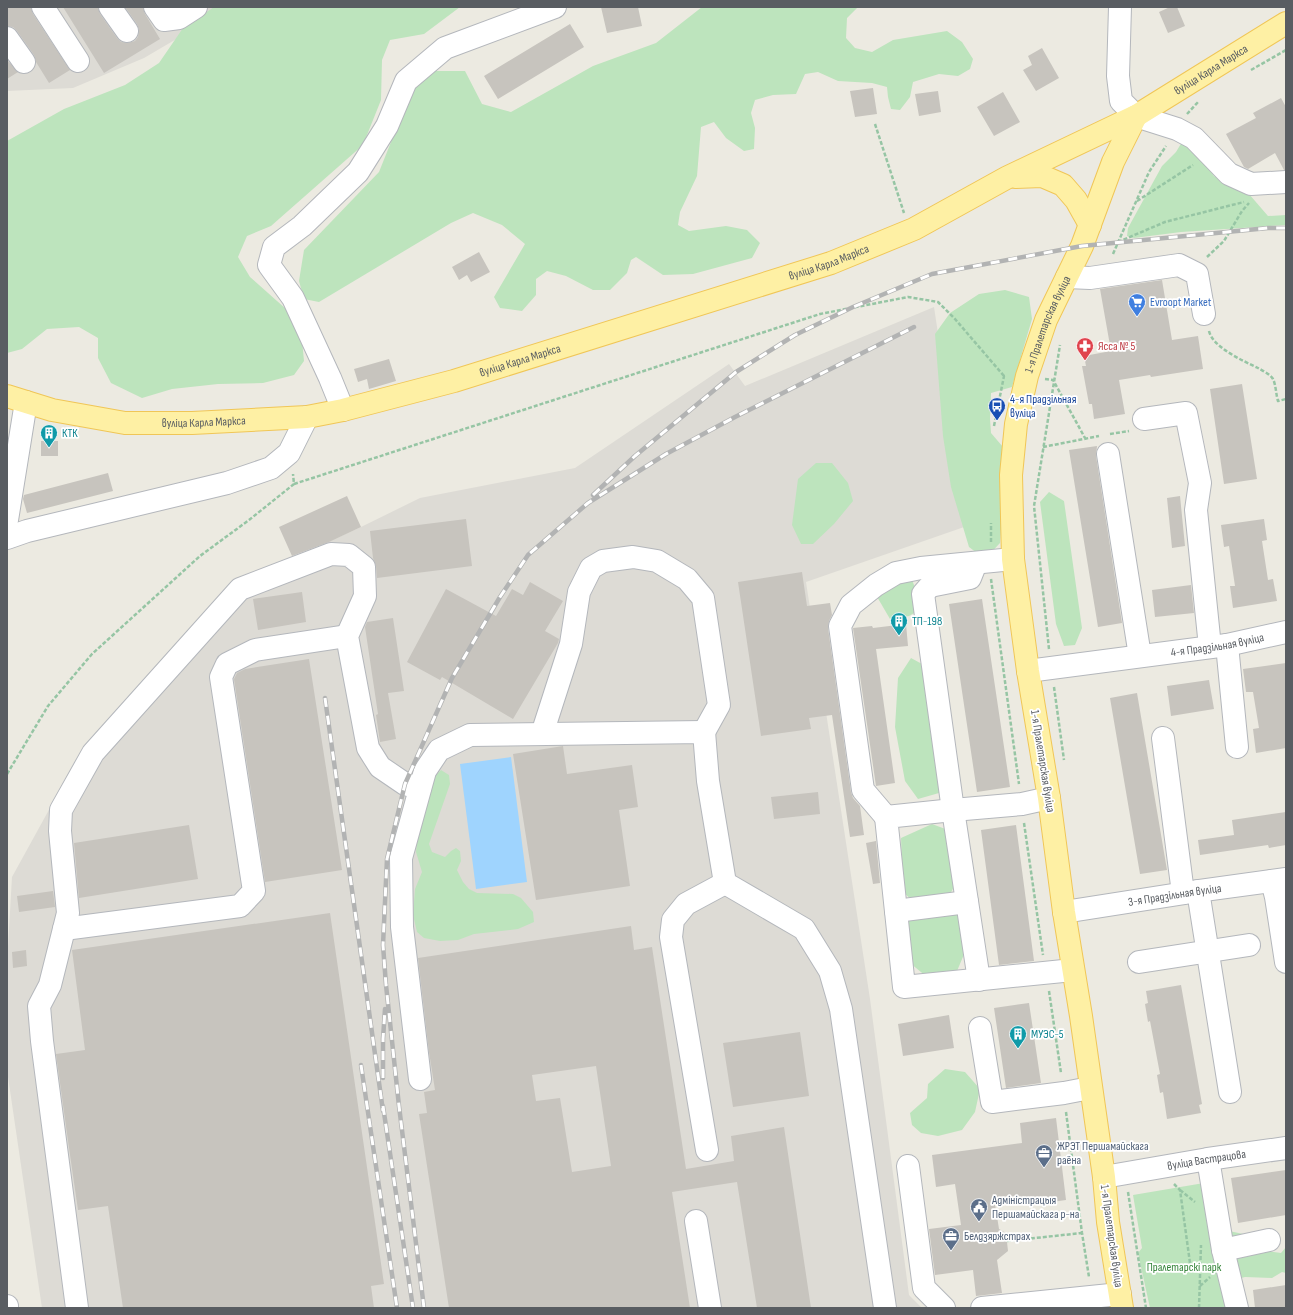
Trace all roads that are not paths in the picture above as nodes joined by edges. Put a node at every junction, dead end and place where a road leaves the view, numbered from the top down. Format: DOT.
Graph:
graph roads {
  1 [pos="43,7"];
  2 [pos="110,7"];
  3 [pos="155,7"];
  4 [pos="196,7"];
  5 [pos="555,7"];
  6 [pos="1120,7"];
  7 [pos="1286,23"];
  8 [pos="127,31"];
  9 [pos="7,38"];
  10 [pos="24,62"];
  11 [pos="78,62"];
  12 [pos="1136,116"];
  13 [pos="1008,177"];
  14 [pos="1286,182"];
  15 [pos="1090,225"];
  16 [pos="1066,277"];
  17 [pos="1204,314"];
  18 [pos="16,399"];
  19 [pos="343,410"];
  20 [pos="307,416"];
  21 [pos="1144,419"];
  22 [pos="1106,441"];
  23 [pos="7,520"];
  24 [pos="7,538"];
  25 [pos="1013,559"];
  26 [pos="983,562"];
  27 [pos="1286,632"];
  28 [pos="347,636"];
  29 [pos="1219,646"];
  30 [pos="1140,656"];
  31 [pos="1028,671"];
  32 [pos="704,732"];
  33 [pos="542,734"];
  34 [pos="1163,738"];
  35 [pos="1237,747"];
  36 [pos="420,788"];
  37 [pos="1049,798"];
  38 [pos="953,810"];
  39 [pos="886,817"];
  40 [pos="1279,880"];
  41 [pos="725,883"];
  42 [pos="1191,892"];
  43 [pos="967,902"];
  44 [pos="896,911"];
  45 [pos="1064,912"];
  46 [pos="64,929"];
  47 [pos="1249,945"];
  48 [pos="1207,951"];
  49 [pos="1139,962"];
  50 [pos="1286,962"];
  51 [pos="1073,970"];
  52 [pos="979,980"];
  53 [pos="980,1028"];
  54 [pos="420,1079"];
  55 [pos="1090,1088"];
  56 [pos="1230,1092"];
  57 [pos="1286,1148"];
  58 [pos="707,1150"];
  59 [pos="1208,1158"];
  60 [pos="908,1166"];
  61 [pos="1104,1177"];
  62 [pos="696,1221"];
  63 [pos="1269,1240"];
  64 [pos="1223,1250"];
  65 [pos="1121,1301"];
  66 [pos="76,1308"];
  67 [pos="710,1308"];
  68 [pos="885,1308"];
  69 [pos="944,1308"];
  70 [pos="982,1308"];
  71 [pos="1237,1308"];
  1 -- 11 [label="street"];
  2 -- 8 [label="street"];
  3 -- 4 [label="street"];
  5 -- 19 [label="street"];
  6 -- 12 [label="street"];
  7 -- 12 [label="main road, вуліца Карла Маркса"];
  9 -- 10 [label="street"];
  12 -- 13 [label="main road, вуліца Карла Маркса"];
  12 -- 14 [label="street"];
  12 -- 15 [label="main road"];
  13 -- 15 [label="main road, вуліца Карла Маркса"];
  13 -- 19 [label="main road, вуліца Карла Маркса"];
  15 -- 16 [label="main road, 1-я Пралетарская вуліца"];
  16 -- 17 [label="street"];
  16 -- 25 [label="main road, 1-я Пралетарская вуліца"];
  18 -- 20 [label="main road, вуліца Карла Маркса"];
  18 -- 23 [label="street"];
  19 -- 20 [label="main road, вуліца Карла Маркса"];
  20 -- 24 [label="street"];
  21 -- 29 [label="street"];
  22 -- 30 [label="street"];
  25 -- 26 [label="street"];
  25 -- 31 [label="main road, 1-я Пралетарская вуліца"];
  26 -- 38 [label="street"];
  26 -- 39 [label="street"];
  27 -- 29 [label="street, 4-я Прадзільная вуліца"];
  28 -- 36 [label="street"];
  28 -- 46 [label="street"];
  28 -- 46 [label="street"];
  29 -- 30 [label="street, 4-я Прадзільная вуліца"];
  29 -- 35 [label="street"];
  30 -- 31 [label="street, 4-я Прадзільная вуліца"];
  31 -- 37 [label="main road, 1-я Пралетарская вуліца"];
  32 -- 33 [label="street"];
  32 -- 33 [label="street"];
  32 -- 41 [label="street"];
  33 -- 36 [label="street"];
  34 -- 42 [label="street"];
  36 -- 54 [label="street"];
  37 -- 38 [label="street"];
  37 -- 45 [label="main road, 1-я Пралетарская вуліца"];
  38 -- 39 [label="street"];
  38 -- 43 [label="street"];
  39 -- 44 [label="street"];
  40 -- 42 [label="street, 3-я Прадзільная вуліца"];
  40 -- 50 [label="street"];
  41 -- 58 [label="street"];
  41 -- 68 [label="street"];
  42 -- 45 [label="street, 3-я Прадзільная вуліца"];
  42 -- 48 [label="street"];
  43 -- 44 [label="street"];
  43 -- 52 [label="street"];
  44 -- 52 [label="street"];
  45 -- 51 [label="main road, 1-я Пралетарская вуліца"];
  46 -- 66 [label="street"];
  47 -- 48 [label="street"];
  48 -- 49 [label="street"];
  48 -- 56 [label="street"];
  51 -- 52 [label="street"];
  51 -- 55 [label="main road, 1-я Пралетарская вуліца"];
  53 -- 55 [label="street"];
  55 -- 61 [label="main road, 1-я Пралетарская вуліца"];
  57 -- 59 [label="street, вуліца Вастрацова"];
  59 -- 61 [label="street, вуліца Вастрацова"];
  59 -- 64 [label="street"];
  60 -- 69 [label="street"];
  61 -- 65 [label="main road, 1-я Пралетарская вуліца"];
  62 -- 67 [label="street"];
  63 -- 64 [label="street"];
  64 -- 71 [label="street"];
  65 -- 70 [label="street"];
}
